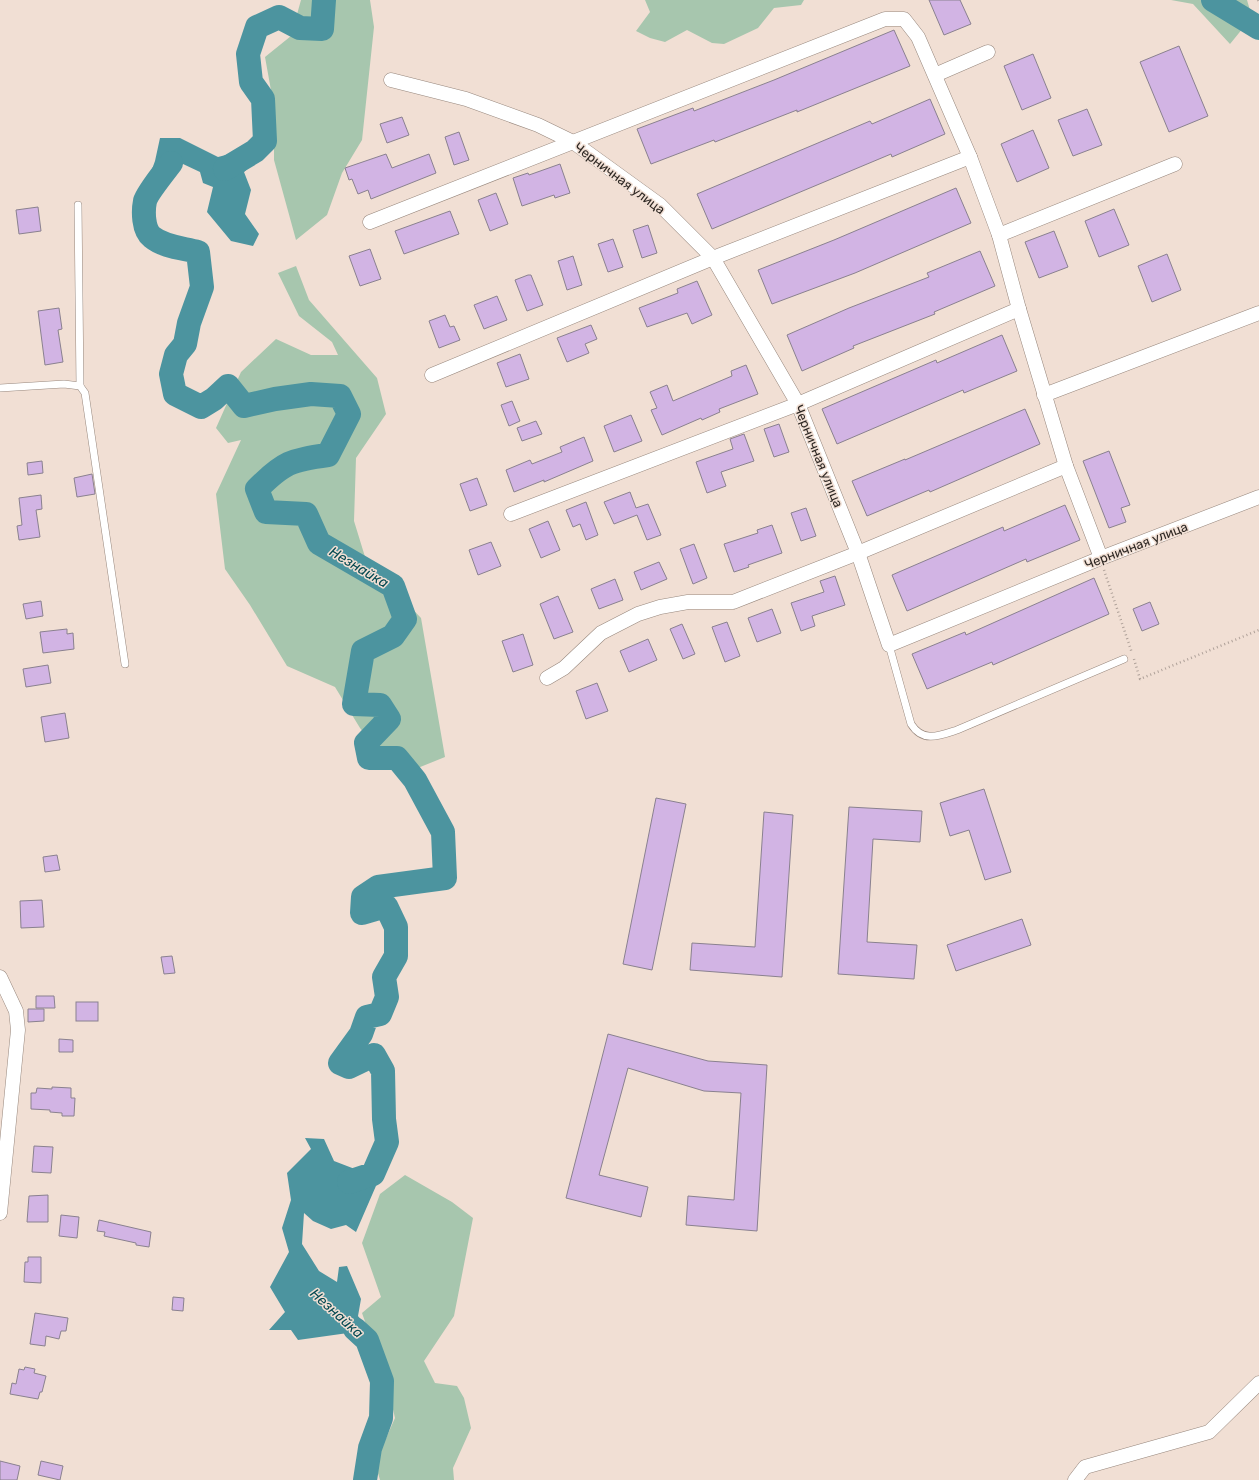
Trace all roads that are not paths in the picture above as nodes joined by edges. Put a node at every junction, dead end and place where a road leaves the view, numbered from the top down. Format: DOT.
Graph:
graph roads {
  1 [pos="988,52"];
  2 [pos="935,75"];
  3 [pos="391,80"];
  4 [pos="574,142"];
  5 [pos="970,158"];
  6 [pos="1175,164"];
  7 [pos="78,205"];
  8 [pos="370,222"];
  9 [pos="999,235"];
  10 [pos="713,258"];
  11 [pos="1019,310"];
  12 [pos="1259,313"];
  13 [pos="432,375"];
  14 [pos="80,386"];
  15 [pos="0,388"];
  16 [pos="1044,395"];
  17 [pos="798,404"];
  18 [pos="1066,466"];
  19 [pos="1259,497"];
  20 [pos="511,514"];
  21 [pos="858,553"];
  22 [pos="1101,558"];
  23 [pos="889,644"];
  24 [pos="1124,659"];
  25 [pos="125,664"];
  26 [pos="547,678"];
  27 [pos="0,977"];
  28 [pos="0,1213"];
  29 [pos="1259,1383"];
  30 [pos="1075,1480"];
  1 -- 2 [label="street"];
  2 -- 4 [label="street"];
  2 -- 5 [label="street"];
  3 -- 4 [label="street, Черничная улица"];
  4 -- 8 [label="street"];
  4 -- 10 [label="street, Черничная улица"];
  5 -- 9 [label="street"];
  5 -- 10 [label="street"];
  6 -- 9 [label="street"];
  7 -- 14 [label="lane"];
  9 -- 11 [label="street"];
  10 -- 13 [label="street"];
  10 -- 17 [label="street, Черничная улица"];
  11 -- 16 [label="street"];
  11 -- 17 [label="street"];
  12 -- 16 [label="street"];
  14 -- 15 [label="lane"];
  14 -- 25 [label="lane"];
  16 -- 18 [label="street"];
  17 -- 20 [label="street"];
  17 -- 21 [label="street, Черничная улица"];
  18 -- 21 [label="street"];
  18 -- 22 [label="street"];
  19 -- 22 [label="street, Черничная улица"];
  21 -- 23 [label="street, Черничная улица"];
  21 -- 26 [label="street"];
  22 -- 23 [label="street, Черничная улица"];
  23 -- 24 [label="lane"];
  27 -- 28 [label="street"];
  29 -- 30 [label="street"];
}
